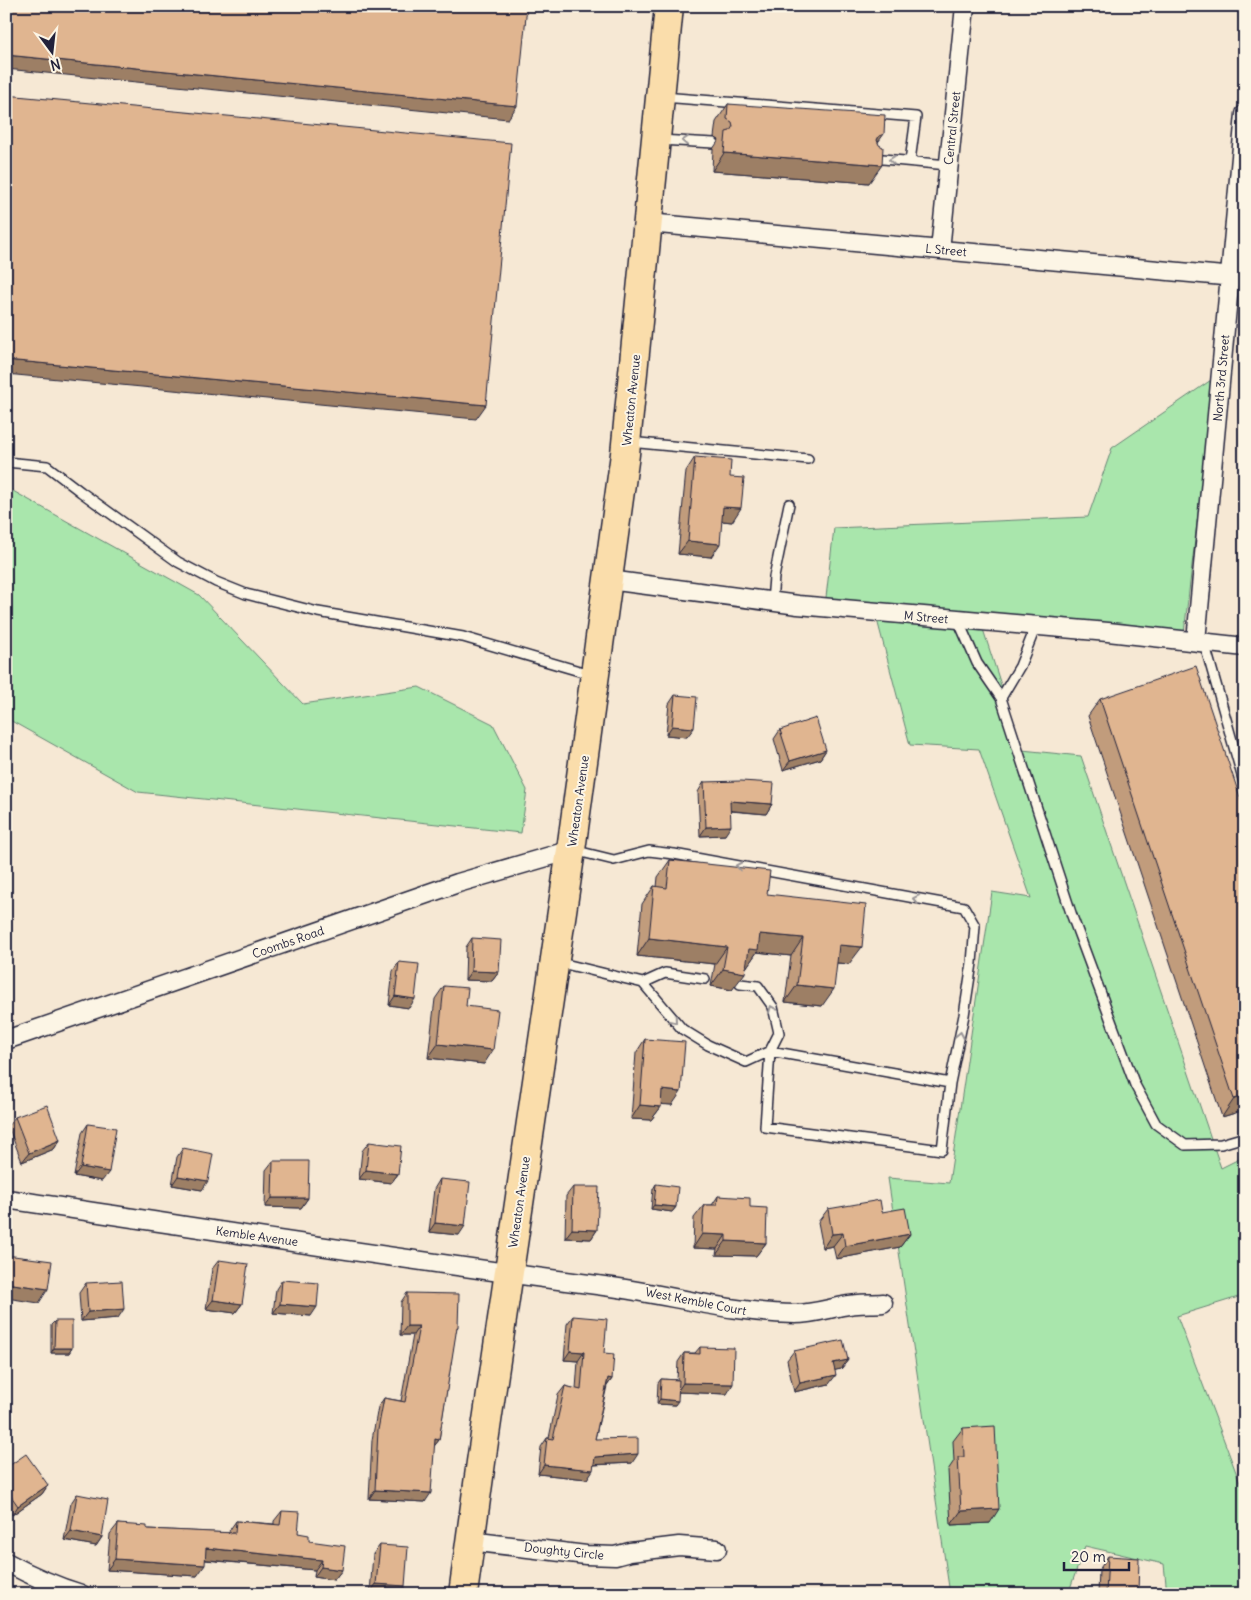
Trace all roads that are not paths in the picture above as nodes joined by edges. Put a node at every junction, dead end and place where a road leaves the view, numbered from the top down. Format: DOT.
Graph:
graph roads {
  1 [pos="669,6"];
  2 [pos="965,6"];
  3 [pos="660,96"];
  4 [pos="1245,114"];
  5 [pos="656,139"];
  6 [pos="714,143"];
  7 [pos="871,158"];
  8 [pos="910,161"];
  9 [pos="948,165"];
  10 [pos="648,223"];
  11 [pos="940,250"];
  12 [pos="1238,277"];
  13 [pos="627,442"];
  14 [pos="808,460"];
  15 [pos="6,462"];
  16 [pos="789,504"];
  17 [pos="609,580"];
  18 [pos="772,602"];
  19 [pos="958,620"];
  20 [pos="1036,626"];
  21 [pos="1200,642"];
  22 [pos="1245,647"];
  23 [pos="596,676"];
  24 [pos="1001,698"];
  25 [pos="1245,786"];
  26 [pos="571,850"];
  27 [pos="554,962"];
  28 [pos="705,979"];
  29 [pos="643,983"];
  30 [pos="740,984"];
  31 [pos="6,1040"];
  32 [pos="770,1052"];
  33 [pos="950,1083"];
  34 [pos="1245,1137"];
  35 [pos="6,1199"];
  36 [pos="509,1274"];
  37 [pos="883,1303"];
  38 [pos="470,1541"];
  39 [pos="717,1550"];
  40 [pos="6,1562"];
  41 [pos="81,1594"];
  42 [pos="463,1594"];
  1 -- 3 [label="main road, Wheaton Avenue"];
  2 -- 9 [label="street, Central Street"];
  3 -- 5 [label="main road, Wheaton Avenue"];
  3 -- 8 [label="lane"];
  4 -- 12 [label="street, North 3rd Street"];
  6 -- 5 [label="lane, one-way"];
  5 -- 10 [label="main road, Wheaton Avenue"];
  8 -- 7 [label="lane, one-way"];
  8 -- 9 [label="lane"];
  9 -- 11 [label="street, Central Street"];
  10 -- 11 [label="street, L Street"];
  10 -- 13 [label="main road, Wheaton Avenue"];
  11 -- 12 [label="street, L Street"];
  12 -- 21 [label="street, North 3rd Street"];
  13 -- 14 [label="lane"];
  13 -- 17 [label="main road, Wheaton Avenue"];
  15 -- 23 [label="lane"];
  16 -- 18 [label="lane"];
  17 -- 18 [label="street, M Street"];
  17 -- 23 [label="main road, Wheaton Avenue"];
  18 -- 19 [label="street, M Street"];
  19 -- 20 [label="street, M Street"];
  19 -- 24 [label="lane"];
  20 -- 21 [label="street, M Street"];
  20 -- 24 [label="lane"];
  21 -- 22 [label="street, M Street"];
  21 -- 25 [label="lane"];
  23 -- 26 [label="main road, Wheaton Avenue"];
  24 -- 34 [label="lane"];
  26 -- 27 [label="main road, Wheaton Avenue"];
  26 -- 31 [label="street, Coombs Road"];
  33 -- 26 [label="lane, one-way"];
  27 -- 29 [label="lane"];
  27 -- 36 [label="main road, Wheaton Avenue"];
  28 -- 29 [label="lane"];
  29 -- 32 [label="lane, one-way"];
  32 -- 30 [label="lane, one-way"];
  32 -- 33 [label="lane"];
  32 -- 33 [label="lane"];
  35 -- 36 [label="street, Kemble Avenue"];
  36 -- 37 [label="street, West Kemble Court"];
  36 -- 38 [label="main road, Wheaton Avenue"];
  38 -- 39 [label="street, Doughty Circle"];
  38 -- 42 [label="main road, Wheaton Avenue"];
  40 -- 41 [label="street"];
}
